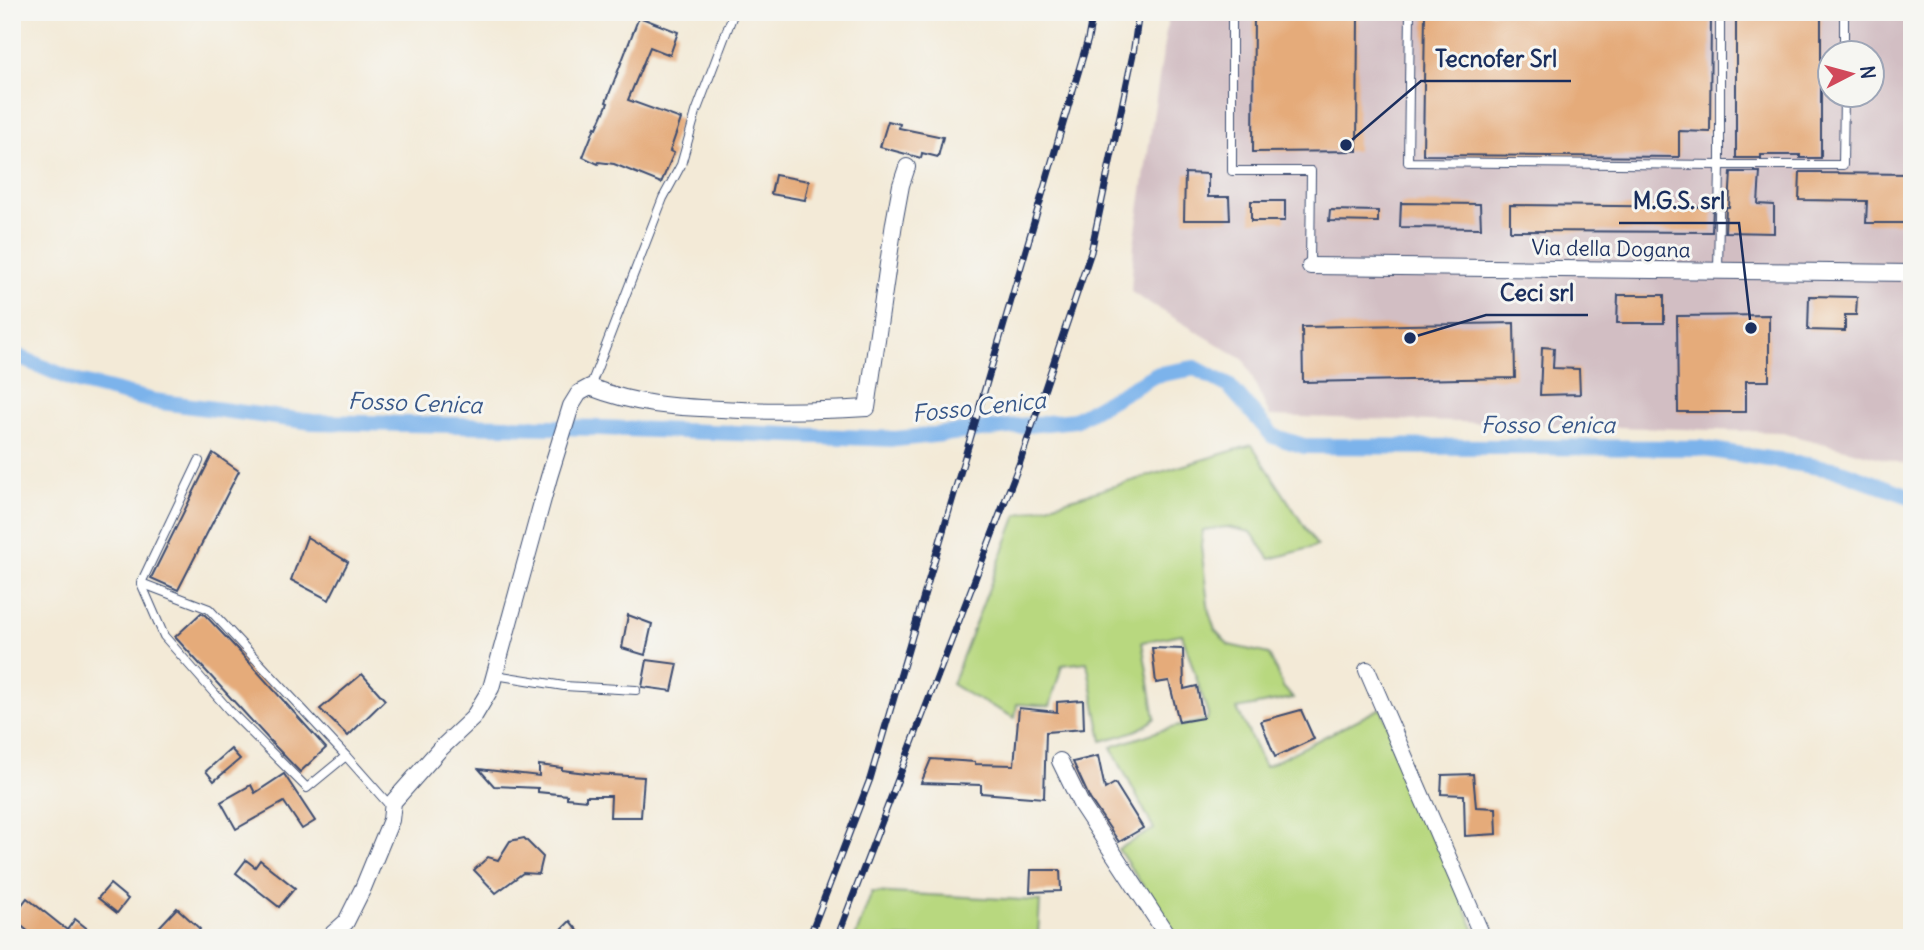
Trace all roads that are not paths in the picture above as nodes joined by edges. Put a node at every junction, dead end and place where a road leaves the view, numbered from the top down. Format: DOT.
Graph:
graph roads {
  1 [pos="734,12"];
  2 [pos="1232,12"];
  3 [pos="1410,12"];
  4 [pos="1720,12"];
  5 [pos="1846,12"];
  6 [pos="1844,38"];
  7 [pos="1844,108"];
  8 [pos="1720,165"];
  9 [pos="907,167"];
  10 [pos="1310,266"];
  11 [pos="1718,271"];
  12 [pos="1912,273"];
  13 [pos="590,387"];
  14 [pos="199,461"];
  15 [pos="141,583"];
  16 [pos="1367,670"];
  17 [pos="495,675"];
  18 [pos="636,690"];
  19 [pos="346,756"];
  20 [pos="1060,761"];
  21 [pos="393,809"];
  22 [pos="328,938"];
  23 [pos="1169,938"];
  24 [pos="1483,938"];
  1 -- 13 [label="lane"];
  2 -- 10 [label="lane"];
  3 -- 8 [label="lane"];
  4 -- 8 [label="lane"];
  5 -- 6 [label="lane"];
  7 -- 8 [label="lane"];
  8 -- 11 [label="lane"];
  9 -- 13 [label="street"];
  10 -- 11 [label="street, Via della Dogana"];
  11 -- 12 [label="street, Via della Dogana"];
  13 -- 17 [label="street"];
  14 -- 15 [label="lane"];
  15 -- 19 [label="lane"];
  15 -- 19 [label="lane"];
  16 -- 24 [label="street"];
  17 -- 18 [label="lane"];
  17 -- 21 [label="street"];
  19 -- 21 [label="lane"];
  20 -- 23 [label="street"];
  21 -- 22 [label="street"];
}
